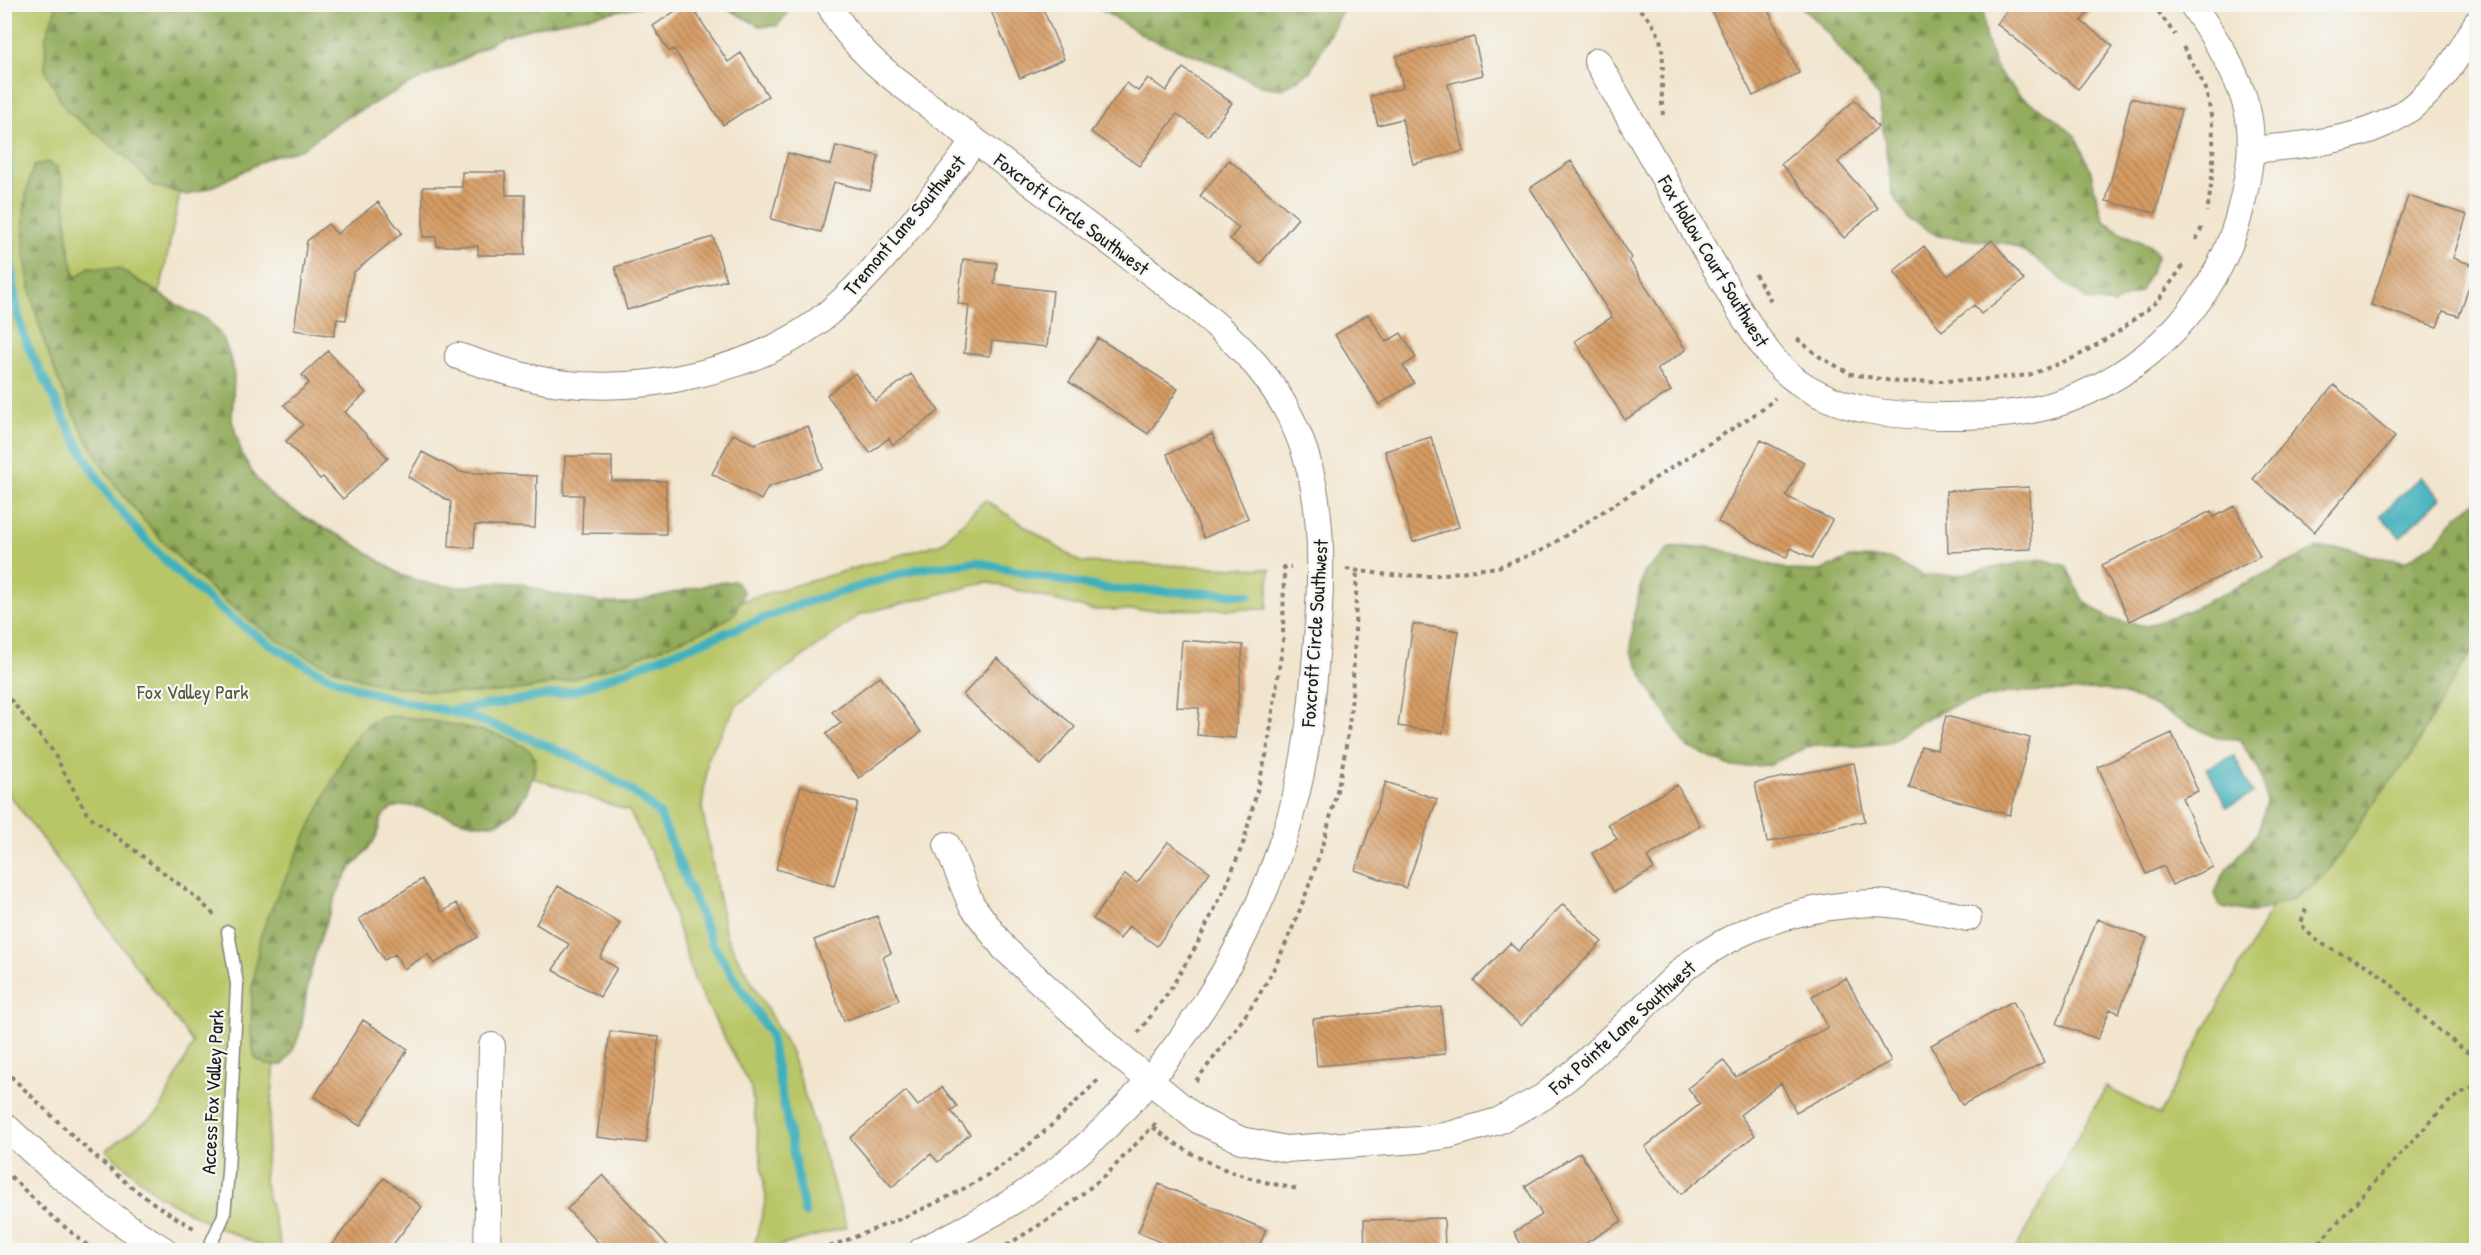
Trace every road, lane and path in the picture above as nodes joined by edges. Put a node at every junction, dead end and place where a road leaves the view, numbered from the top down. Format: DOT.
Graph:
graph roads {
  1 [pos="829,4"];
  2 [pos="1633,4"];
  3 [pos="2152,4"];
  4 [pos="2192,4"];
  5 [pos="2476,24"];
  6 [pos="1597,61"];
  7 [pos="1663,116"];
  8 [pos="975,141"];
  9 [pos="2252,150"];
  10 [pos="2193,249"];
  11 [pos="2188,259"];
  12 [pos="1750,265"];
  13 [pos="1773,305"];
  14 [pos="1790,334"];
  15 [pos="458,356"];
  16 [pos="1820,357"];
  17 [pos="1796,381"];
  18 [pos="1284,567"];
  19 [pos="1358,569"];
  20 [pos="4,692"];
  21 [pos="947,845"];
  22 [pos="2306,909"];
  23 [pos="1968,918"];
  24 [pos="228,932"];
  25 [pos="492,1046"];
  26 [pos="1121,1057"];
  27 [pos="2476,1058"];
  28 [pos="4,1070"];
  29 [pos="1148,1080"];
  30 [pos="2476,1086"];
  31 [pos="4,1125"];
  32 [pos="4,1170"];
  33 [pos="214,1239"];
  34 [pos="93,1251"];
  35 [pos="164,1251"];
  36 [pos="208,1251"];
  37 [pos="487,1251"];
  38 [pos="821,1251"];
  39 [pos="922,1251"];
  40 [pos="2314,1251"];
  1 -- 8 [label="street, Foxcroft Circle Southwest"];
  2 -- 7 [label="path"];
  3 -- 10 [label="path"];
  4 -- 9 [label="street, Fox Hollow Court Southwest"];
  5 -- 9 [label="street"];
  6 -- 17 [label="street, Fox Hollow Court Southwest"];
  8 -- 15 [label="street, Tremont Lane Southwest"];
  8 -- 29 [label="street, Foxcroft Circle Southwest"];
  9 -- 17 [label="street, Fox Hollow Court Southwest"];
  11 -- 16 [label="path"];
  12 -- 13 [label="path"];
  14 -- 16 [label="path"];
  16 -- 17 [label="path"];
  17 -- 19 [label="path"];
  18 -- 26 [label="path"];
  20 -- 24 [label="path"];
  21 -- 26 [label="street, Fox Pointe Lane Southwest"];
  22 -- 27 [label="path"];
  23 -- 29 [label="street, Fox Pointe Lane Southwest"];
  24 -- 33 [label="lane, Access Fox Valley Park"];
  25 -- 37 [label="street"];
  26 -- 29 [label="street, Fox Pointe Lane Southwest"];
  26 -- 38 [label="path"];
  28 -- 33 [label="path"];
  29 -- 39 [label="street, Foxcroft Circle Southwest"];
  30 -- 40 [label="path"];
  31 -- 35 [label="street"];
  32 -- 34 [label="path"];
  33 -- 36 [label="lane, Access Fox Valley Park"];
}
